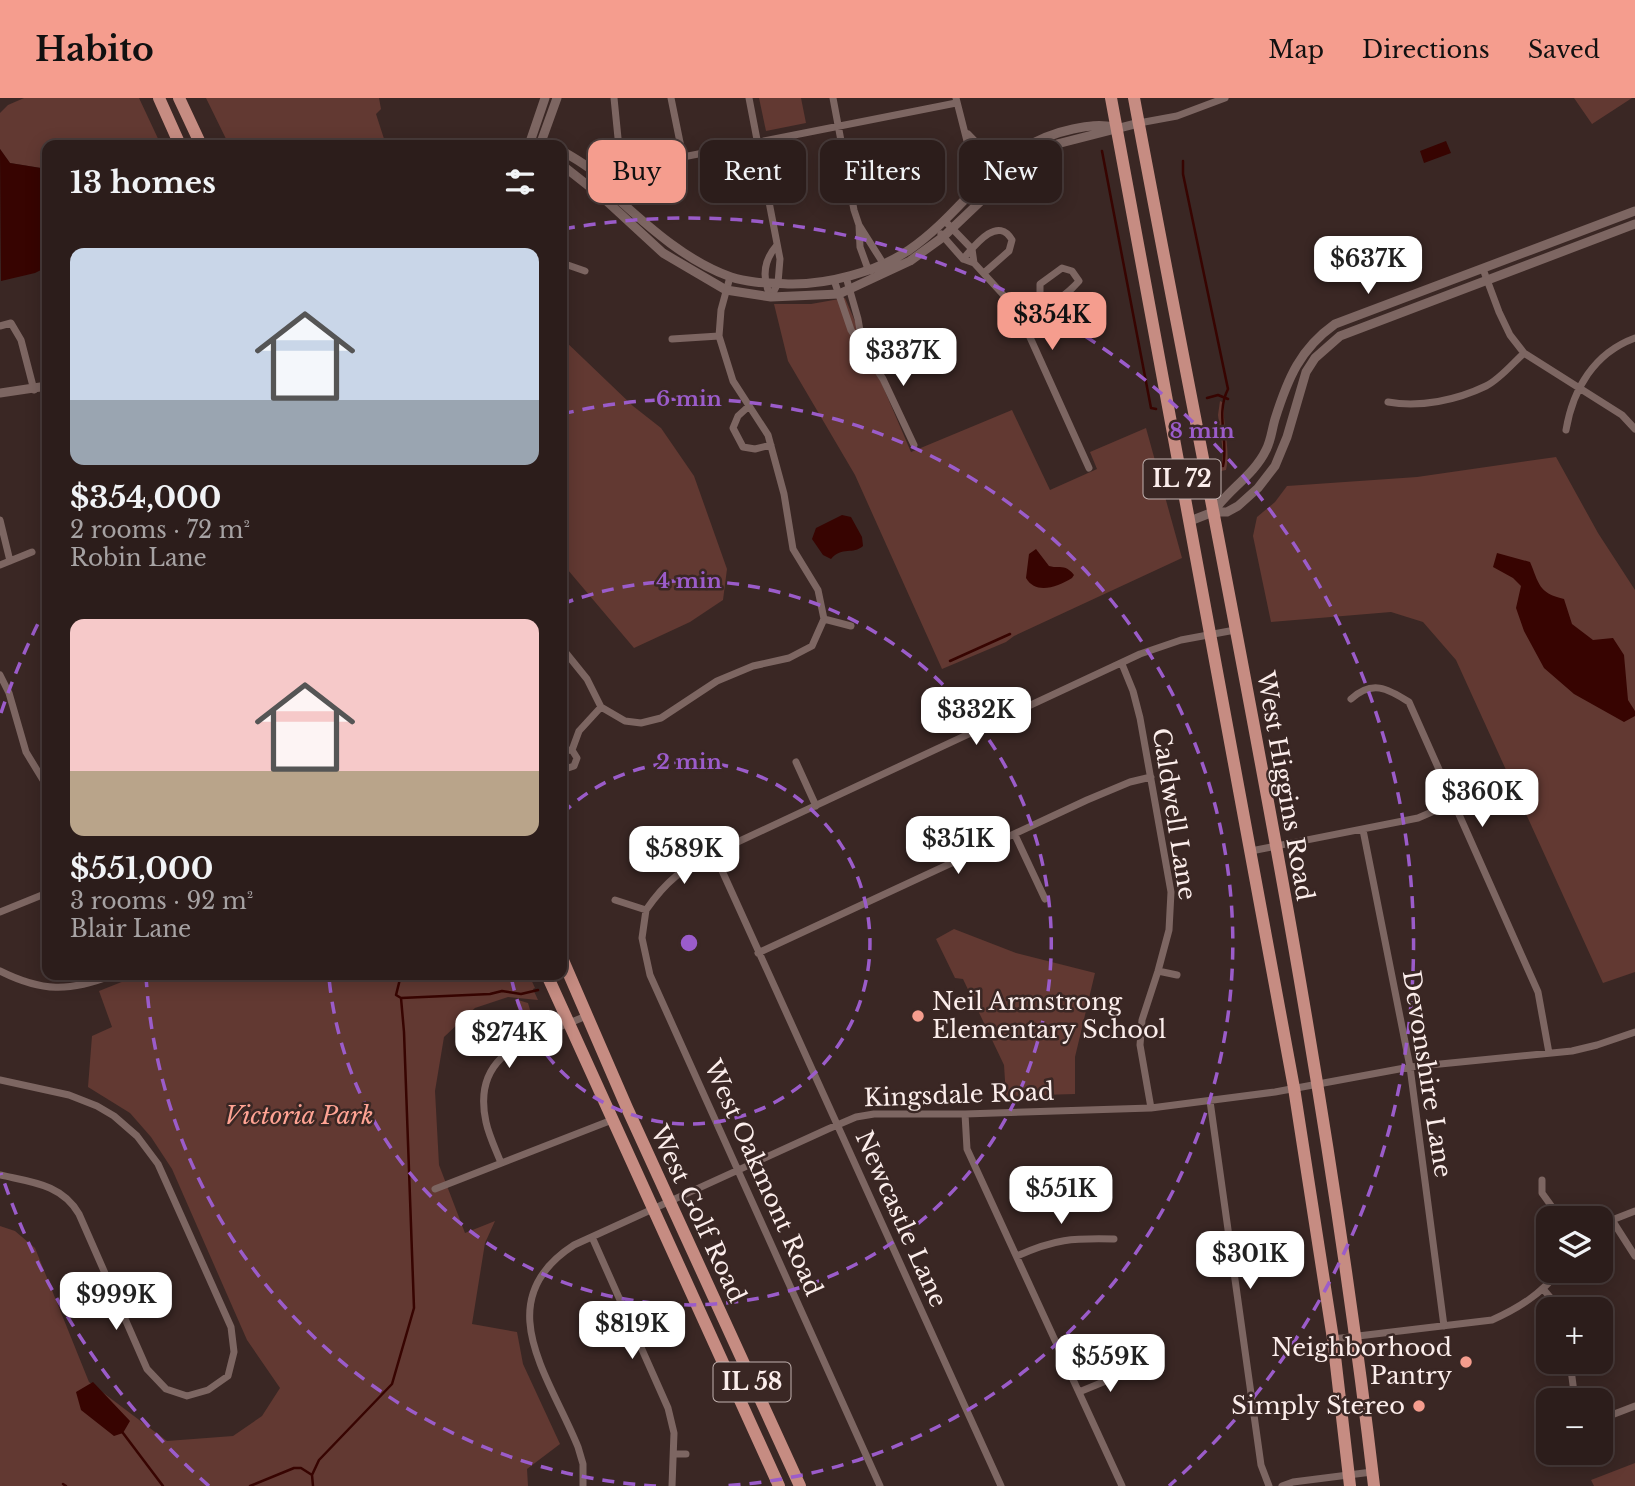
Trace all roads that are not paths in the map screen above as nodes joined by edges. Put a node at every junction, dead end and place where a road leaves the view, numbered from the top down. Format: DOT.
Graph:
graph roads {
  1 [pos="159,98"];
  2 [pos="179,98"];
  3 [pos="545,98"];
  4 [pos="557,98"];
  5 [pos="614,98"];
  6 [pos="671,98"];
  7 [pos="749,98"];
  8 [pos="833,98"];
  9 [pos="1111,98"];
  10 [pos="1134,98"];
  11 [pos="1224,98"];
  12 [pos="956,101"];
  13 [pos="1139,123"];
  14 [pos="838,126"];
  15 [pos="1116,127"];
  16 [pos="966,132"];
  17 [pos="178,140"];
  18 [pos="199,140"];
  19 [pos="531,140"];
  20 [pos="545,140"];
  21 [pos="618,140"];
  22 [pos="756,140"];
  23 [pos="771,140"];
  24 [pos="967,140"];
  25 [pos="974,140"];
  26 [pos="1039,140"];
  27 [pos="1062,143"];
  28 [pos="567,154"];
  29 [pos="700,154"];
  30 [pos="567,168"];
  31 [pos="588,168"];
  32 [pos="588,181"];
  33 [pos="615,203"];
  34 [pos="619,203"];
  35 [pos="769,203"];
  36 [pos="966,203"];
  37 [pos="974,203"];
  38 [pos="1635,211"];
  39 [pos="948,224"];
  40 [pos="1635,224"];
  41 [pos="859,225"];
  42 [pos="936,228"];
  43 [pos="943,237"];
  44 [pos="777,245"];
  45 [pos="972,249"];
  46 [pos="963,259"];
  47 [pos="974,262"];
  48 [pos="883,263"];
  49 [pos="567,265"];
  50 [pos="868,268"];
  51 [pos="1483,269"];
  52 [pos="585,271"];
  53 [pos="984,273"];
  54 [pos="730,277"];
  55 [pos="846,277"];
  56 [pos="880,277"];
  57 [pos="1487,279"];
  58 [pos="834,280"];
  59 [pos="763,282"];
  60 [pos="778,283"];
  61 [pos="726,290"];
  62 [pos="850,290"];
  63 [pos="839,294"];
  64 [pos="771,297"];
  65 [pos="1040,310"];
  66 [pos="1024,324"];
  67 [pos="0,326"];
  68 [pos="719,336"];
  69 [pos="1635,338"];
  70 [pos="672,339"];
  71 [pos="863,346"];
  72 [pos="1524,353"];
  73 [pos="1580,387"];
  74 [pos="42,388"];
  75 [pos="34,390"];
  76 [pos="0,393"];
  77 [pos="1388,402"];
  78 [pos="749,406"];
  79 [pos="1635,429"];
  80 [pos="1566,430"];
  81 [pos="771,444"];
  82 [pos="914,444"];
  83 [pos="1089,468"];
  84 [pos="1213,512"];
  85 [pos="0,520"];
  86 [pos="1191,521"];
  87 [pos="32,552"];
  88 [pos="10,561"];
  89 [pos="0,565"];
  90 [pos="824,619"];
  91 [pos="851,626"];
  92 [pos="1235,630"];
  93 [pos="1209,635"];
  94 [pos="567,654"];
  95 [pos="1122,664"];
  96 [pos="0,675"];
  97 [pos="1350,699"];
  98 [pos="601,707"];
  99 [pos="567,750"];
  100 [pos="572,750"];
  101 [pos="796,762"];
  102 [pos="567,767"];
  103 [pos="42,776"];
  104 [pos="1151,777"];
  105 [pos="1455,802"];
  106 [pos="816,806"];
  107 [pos="1363,830"];
  108 [pos="1015,835"];
  109 [pos="1275,846"];
  110 [pos="1251,851"];
  111 [pos="715,853"];
  112 [pos="42,894"];
  113 [pos="615,900"];
  114 [pos="1045,900"];
  115 [pos="646,910"];
  116 [pos="0,912"];
  117 [pos="758,953"];
  118 [pos="567,970"];
  119 [pos="0,971"];
  120 [pos="1158,971"];
  121 [pos="1177,975"];
  122 [pos="100,980"];
  123 [pos="549,980"];
  124 [pos="586,1016"];
  125 [pos="569,1024"];
  126 [pos="1635,1032"];
  127 [pos="1549,1053"];
  128 [pos="1410,1067"];
  129 [pos="0,1080"];
  130 [pos="1318,1084"];
  131 [pos="1294,1088"];
  132 [pos="1210,1101"];
  133 [pos="1151,1108"];
  134 [pos="965,1114"];
  135 [pos="612,1120"];
  136 [pos="837,1125"];
  137 [pos="501,1163"];
  138 [pos="738,1169"];
  139 [pos="0,1175"];
  140 [pos="1542,1181"];
  141 [pos="435,1189"];
  142 [pos="669,1201"];
  143 [pos="1551,1206"];
  144 [pos="654,1208"];
  145 [pos="1635,1211"];
  146 [pos="1613,1220"];
  147 [pos="1613,1222"];
  148 [pos="592,1237"];
  149 [pos="1114,1239"];
  150 [pos="1635,1255"];
  151 [pos="1017,1256"];
  152 [pos="1550,1283"];
  153 [pos="1544,1290"];
  154 [pos="1550,1297"];
  155 [pos="1444,1326"];
  156 [pos="1356,1337"];
  157 [pos="1333,1339"];
  158 [pos="1129,1371"];
  159 [pos="1079,1392"];
  160 [pos="1635,1406"];
  161 [pos="1613,1414"];
  162 [pos="674,1454"];
  163 [pos="686,1454"];
  164 [pos="1372,1472"];
  165 [pos="1350,1480"];
  166 [pos="583,1486"];
  167 [pos="672,1486"];
  168 [pos="779,1486"];
  169 [pos="800,1486"];
  170 [pos="880,1486"];
  171 [pos="1001,1486"];
  172 [pos="1122,1486"];
  173 [pos="1269,1486"];
  174 [pos="1282,1486"];
  175 [pos="1374,1486"];
  1 -- 17 [label="main road"];
  2 -- 18 [label="main road"];
  3 -- 19 [label="street"];
  4 -- 20 [label="street"];
  5 -- 21 [label="street"];
  6 -- 29 [label="street"];
  7 -- 22 [label="street"];
  8 -- 14 [label="street"];
  9 -- 15 [label="main road, West Higgins Road / IL 72"];
  10 -- 13 [label="main road, West Higgins Road / IL 72"];
  11 -- 13 [label="street"];
  12 -- 14 [label="street"];
  12 -- 16 [label="street"];
  13 -- 15 [label="street"];
  13 -- 84 [label="main road, West Higgins Road / IL 72"];
  14 -- 23 [label="street"];
  14 -- 41 [label="street"];
  15 -- 26 [label="street"];
  15 -- 27 [label="street"];
  15 -- 86 [label="main road, West Higgins Road / IL 72"];
  16 -- 24 [label="street"];
  16 -- 25 [label="street"];
  28 -- 31 [label="street"];
  30 -- 32 [label="street"];
  33 -- 61 [label="street"];
  34 -- 54 [label="street"];
  35 -- 44 [label="street"];
  36 -- 39 [label="street"];
  37 -- 39 [label="street"];
  38 -- 51 [label="street"];
  39 -- 42 [label="street"];
  39 -- 43 [label="street"];
  39 -- 45 [label="street"];
  40 -- 57 [label="street"];
  41 -- 48 [label="street"];
  41 -- 50 [label="street"];
  42 -- 43 [label="street"];
  42 -- 48 [label="street"];
  43 -- 46 [label="street"];
  43 -- 56 [label="street"];
  44 -- 59 [label="street"];
  44 -- 60 [label="street"];
  45 -- 46 [label="street"];
  45 -- 47 [label="street"];
  45 -- 53 [label="street"];
  46 -- 47 [label="street"];
  47 -- 53 [label="street"];
  48 -- 50 [label="street"];
  48 -- 56 [label="street"];
  49 -- 52 [label="street"];
  50 -- 55 [label="street"];
  50 -- 56 [label="street"];
  51 -- 57 [label="street"];
  51 -- 84 [label="street"];
  53 -- 66 [label="street"];
  54 -- 59 [label="street"];
  54 -- 61 [label="street"];
  55 -- 58 [label="street"];
  55 -- 62 [label="street"];
  56 -- 62 [label="street"];
  57 -- 72 [label="street"];
  57 -- 84 [label="street"];
  58 -- 60 [label="street"];
  58 -- 63 [label="street"];
  59 -- 60 [label="street"];
  59 -- 64 [label="street"];
  60 -- 64 [label="street"];
  61 -- 64 [label="street"];
  61 -- 68 [label="street"];
  62 -- 63 [label="street"];
  62 -- 71 [label="street"];
  63 -- 64 [label="street"];
  63 -- 71 [label="street"];
  65 -- 65 [label="street"];
  65 -- 66 [label="street"];
  66 -- 83 [label="street"];
  67 -- 75 [label="street"];
  68 -- 70 [label="street"];
  68 -- 78 [label="street"];
  69 -- 73 [label="street"];
  71 -- 82 [label="street"];
  72 -- 73 [label="street"];
  72 -- 77 [label="street"];
  73 -- 79 [label="street"];
  73 -- 80 [label="street"];
  74 -- 75 [label="street"];
  75 -- 76 [label="street"];
  78 -- 81 [label="street"];
  78 -- 81 [label="street"];
  81 -- 90 [label="street"];
  84 -- 86 [label="street"];
  84 -- 92 [label="main road, West Higgins Road / IL 72"];
  85 -- 88 [label="street"];
  86 -- 93 [label="main road, West Higgins Road / IL 72"];
  87 -- 88 [label="street"];
  88 -- 89 [label="street"];
  90 -- 91 [label="street"];
  90 -- 98 [label="street"];
  92 -- 93 [label="street"];
  92 -- 109 [label="main road, West Higgins Road / IL 72"];
  93 -- 95 [label="street"];
  93 -- 110 [label="main road, West Higgins Road / IL 72"];
  94 -- 98 [label="street"];
  95 -- 104 [label="street, Caldwell Lane"];
  95 -- 106 [label="street"];
  96 -- 103 [label="street"];
  97 -- 105 [label="street"];
  98 -- 100 [label="street"];
  99 -- 100 [label="street"];
  100 -- 102 [label="street"];
  101 -- 106 [label="street"];
  104 -- 108 [label="street"];
  104 -- 120 [label="street, Caldwell Lane"];
  105 -- 107 [label="street"];
  105 -- 127 [label="street"];
  106 -- 111 [label="street"];
  107 -- 109 [label="street"];
  107 -- 128 [label="street, Devonshire Lane"];
  108 -- 114 [label="street"];
  108 -- 117 [label="street"];
  109 -- 110 [label="street"];
  109 -- 130 [label="main road, West Higgins Road / IL 72"];
  110 -- 131 [label="main road, West Higgins Road / IL 72"];
  111 -- 115 [label="street"];
  111 -- 117 [label="street, Newcastle Lane"];
  112 -- 116 [label="street"];
  113 -- 115 [label="street"];
  115 -- 138 [label="street, West Oakmont Road"];
  117 -- 136 [label="street, Newcastle Lane"];
  118 -- 124 [label="main road, West Golf Road / IL 58"];
  119 -- 122 [label="street"];
  120 -- 121 [label="street"];
  120 -- 133 [label="street, Caldwell Lane"];
  123 -- 125 [label="main road, West Golf Road / IL 58"];
  124 -- 125 [label="street"];
  124 -- 142 [label="main road, West Golf Road / IL 58"];
  125 -- 135 [label="main road, West Golf Road / IL 58"];
  125 -- 137 [label="street"];
  126 -- 127 [label="street, Kingsdale Road"];
  127 -- 128 [label="street, Kingsdale Road"];
  128 -- 130 [label="street, Kingsdale Road"];
  128 -- 155 [label="street, Devonshire Lane"];
  129 -- 139 [label="street"];
  130 -- 131 [label="street, Kingsdale Road"];
  130 -- 156 [label="main road, West Higgins Road / IL 72"];
  131 -- 132 [label="street, Kingsdale Road"];
  131 -- 157 [label="main road, West Higgins Road / IL 72"];
  132 -- 133 [label="street, Kingsdale Road"];
  132 -- 173 [label="street"];
  133 -- 134 [label="street, Kingsdale Road"];
  134 -- 136 [label="street, Kingsdale Road"];
  134 -- 151 [label="street"];
  135 -- 137 [label="street"];
  135 -- 144 [label="main road, West Golf Road / IL 58"];
  136 -- 138 [label="street, Kingsdale Road"];
  136 -- 171 [label="street, Newcastle Lane"];
  137 -- 141 [label="street"];
  138 -- 142 [label="street, Kingsdale Road"];
  138 -- 170 [label="street, West Oakmont Road"];
  140 -- 143 [label="street"];
  142 -- 144 [label="street, Kingsdale Road"];
  142 -- 169 [label="main road, West Golf Road / IL 58"];
  144 -- 148 [label="street, Kingsdale Road"];
  144 -- 168 [label="main road, West Golf Road / IL 58"];
  145 -- 146 [label="street"];
  147 -- 150 [label="street"];
  148 -- 162 [label="street"];
  148 -- 166 [label="street, Kingsdale Road"];
  149 -- 151 [label="street"];
  151 -- 159 [label="street"];
  152 -- 153 [label="street"];
  153 -- 154 [label="street"];
  153 -- 155 [label="street"];
  155 -- 156 [label="street"];
  156 -- 157 [label="street"];
  156 -- 164 [label="main road, West Higgins Road / IL 72"];
  157 -- 165 [label="main road, West Higgins Road / IL 72"];
  158 -- 159 [label="street"];
  159 -- 172 [label="street"];
  160 -- 161 [label="street"];
  162 -- 163 [label="street"];
  162 -- 167 [label="street"];
  164 -- 165 [label="street"];
  164 -- 175 [label="main road, West Higgins Road / IL 72"];
  165 -- 174 [label="street"];
}
